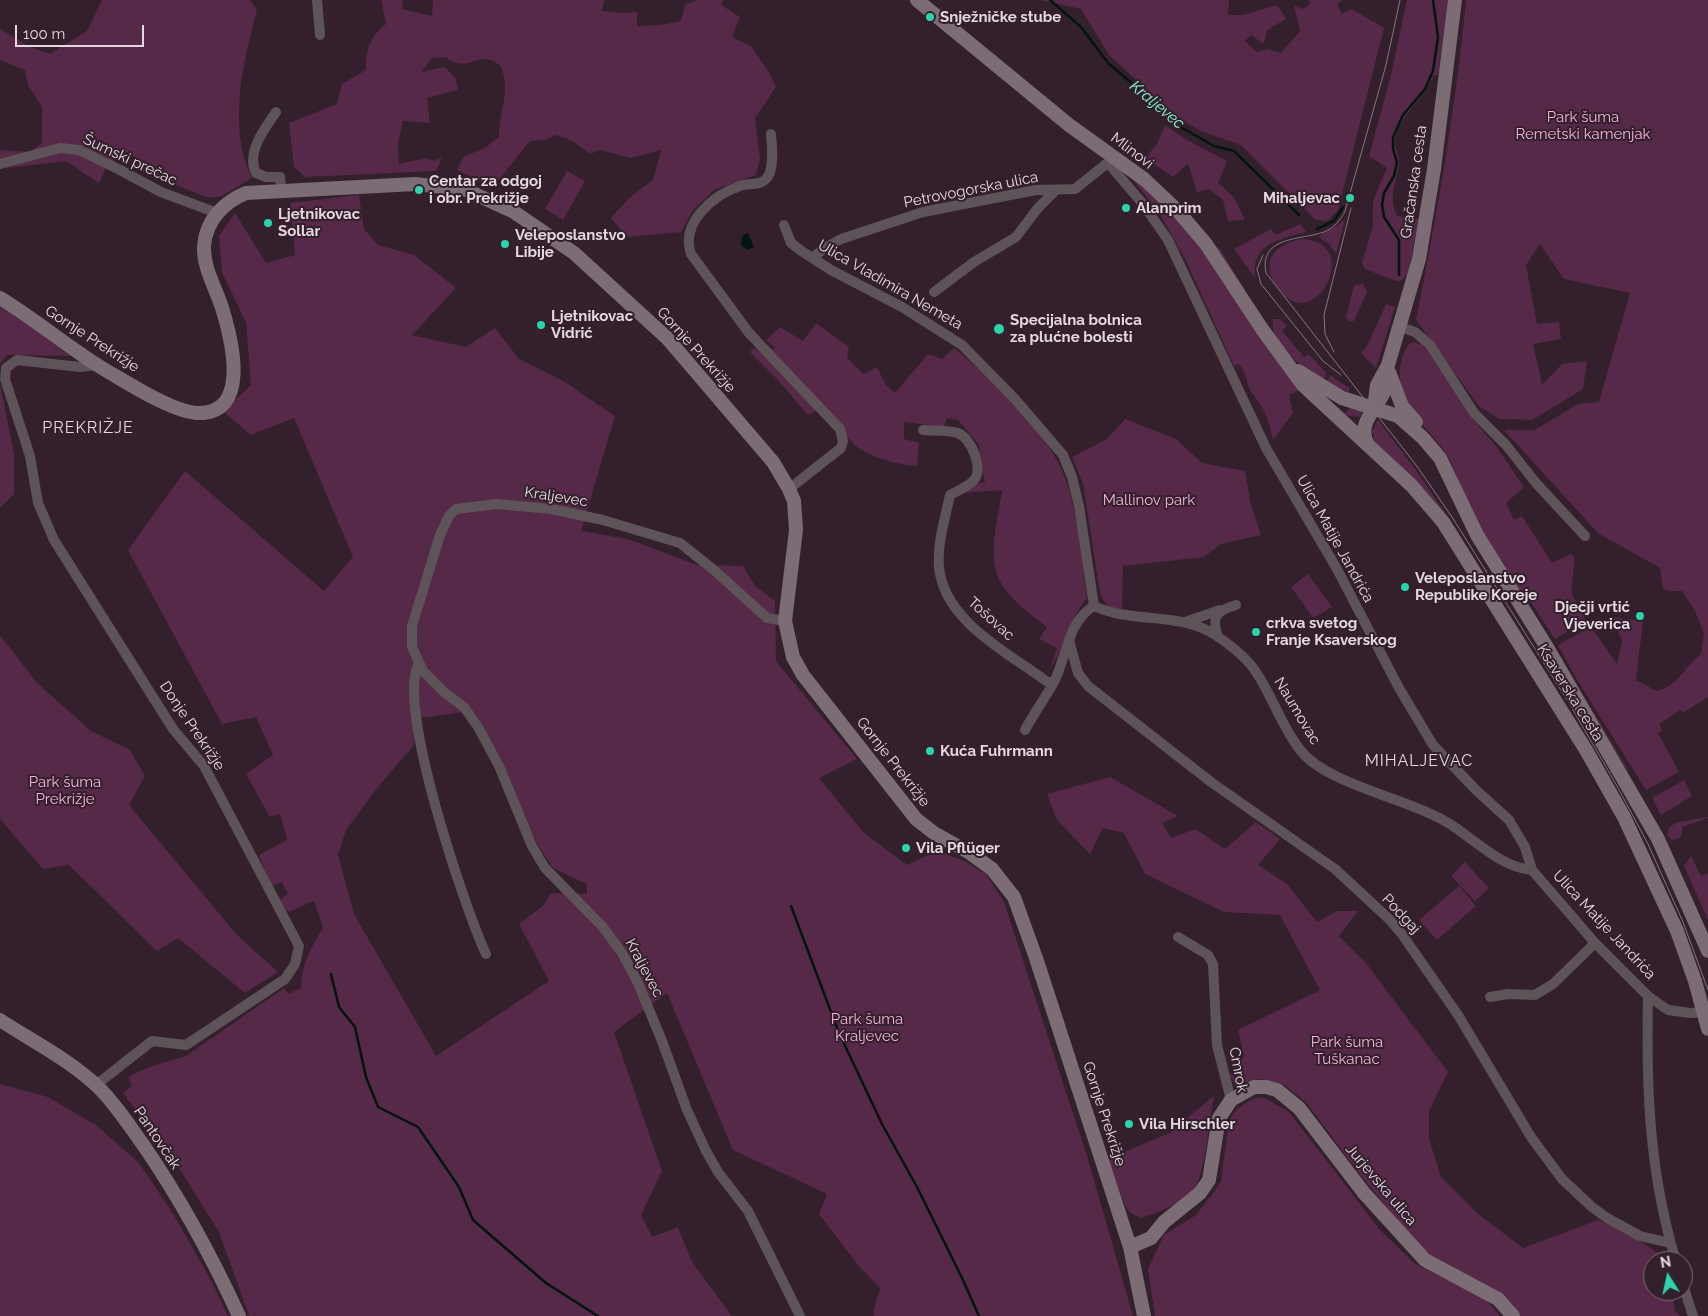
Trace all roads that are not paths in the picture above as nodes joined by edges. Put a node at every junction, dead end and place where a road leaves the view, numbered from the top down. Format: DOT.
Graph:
graph roads {
  1 [pos="317,0"];
  2 [pos="918,0"];
  3 [pos="1455,0"];
  4 [pos="320,35"];
  5 [pos="276,112"];
  6 [pos="771,134"];
  7 [pos="0,164"];
  8 [pos="1106,164"];
  9 [pos="281,190"];
  10 [pos="1056,190"];
  11 [pos="217,213"];
  12 [pos="784,225"];
  13 [pos="813,258"];
  14 [pos="934,292"];
  15 [pos="0,298"];
  16 [pos="1400,327"];
  17 [pos="1289,364"];
  18 [pos="95,365"];
  19 [pos="1388,369"];
  20 [pos="1370,413"];
  21 [pos="1337,417"];
  22 [pos="923,430"];
  23 [pos="1369,446"];
  24 [pos="1432,448"];
  25 [pos="789,490"];
  26 [pos="1585,536"];
  27 [pos="1236,605"];
  28 [pos="1094,606"];
  29 [pos="1220,610"];
  30 [pos="786,621"];
  31 [pos="1181,622"];
  32 [pos="1218,637"];
  33 [pos="1069,640"];
  34 [pos="419,663"];
  35 [pos="1053,684"];
  36 [pos="1025,730"];
  37 [pos="1532,870"];
  38 [pos="1178,937"];
  39 [pos="1596,943"];
  40 [pos="1708,951"];
  41 [pos="486,954"];
  42 [pos="1648,996"];
  43 [pos="1490,997"];
  44 [pos="1706,1012"];
  45 [pos="0,1020"];
  46 [pos="1708,1029"];
  47 [pos="96,1085"];
  48 [pos="1231,1100"];
  49 [pos="1670,1243"];
  50 [pos="1130,1247"];
  51 [pos="1673,1251"];
  52 [pos="1688,1301"];
  53 [pos="239,1316"];
  54 [pos="800,1316"];
  55 [pos="1144,1316"];
  56 [pos="1513,1316"];
  57 [pos="1693,1316"];
  1 -- 4 [label="street"];
  2 -- 17 [label="main road, Mlinovi"];
  3 -- 16 [label="main road, Gračanska cesta"];
  5 -- 9 [label="street"];
  6 -- 25 [label="street"];
  7 -- 11 [label="street, Šumski prečac"];
  8 -- 10 [label="street, Petrovogorska ulica"];
  8 -- 37 [label="street, Ulica Matije Jandrića"];
  9 -- 11 [label="main road, Gornje Prekrižje"];
  9 -- 25 [label="main road, Gornje Prekrižje"];
  10 -- 13 [label="street, Petrovogorska ulica"];
  10 -- 14 [label="street"];
  11 -- 18 [label="main road, Gornje Prekrižje"];
  12 -- 13 [label="street, Ulica Vladimira Nemeta"];
  13 -- 28 [label="street, Ulica Vladimira Nemeta"];
  15 -- 18 [label="main road, Gornje Prekrižje"];
  16 -- 19 [label="main road, Gračanska cesta"];
  16 -- 26 [label="street"];
  17 -- 20 [label="main road, Mlinovi"];
  17 -- 21 [label="main road, Mlinovi"];
  18 -- 47 [label="street, Donje Prekrižje"];
  19 -- 20 [label="main road, Gračanska cesta"];
  19 -- 24 [label="main road"];
  20 -- 21 [label="main road"];
  20 -- 23 [label="main road"];
  20 -- 24 [label="main road, Ksaverska cesta"];
  21 -- 23 [label="main road, Ksaverska cesta"];
  22 -- 35 [label="street, Tošovac"];
  23 -- 44 [label="main road, Ksaverska cesta"];
  24 -- 40 [label="main road, Ksaverska cesta"];
  25 -- 30 [label="main road, Gornje Prekrižje"];
  27 -- 29 [label="street"];
  28 -- 31 [label="street, Naumovac"];
  28 -- 33 [label="street"];
  29 -- 31 [label="street, Naumovac"];
  29 -- 32 [label="street"];
  30 -- 34 [label="street, Kraljevec"];
  30 -- 50 [label="main road, Gornje Prekrižje"];
  31 -- 32 [label="street, Naumovac"];
  32 -- 37 [label="street, Naumovac"];
  33 -- 35 [label="street"];
  33 -- 49 [label="street, Podgaj"];
  34 -- 41 [label="street, Kraljevec"];
  34 -- 54 [label="street, Kraljevec"];
  35 -- 36 [label="street"];
  37 -- 39 [label="street, Ulica Matije Jandrića"];
  38 -- 48 [label="street, Cmrok"];
  39 -- 42 [label="street, Ulica Matije Jandrića"];
  39 -- 43 [label="street"];
  42 -- 44 [label="street, Ulica Matije Jandrića"];
  42 -- 49 [label="street, Ulica Matije Jandrića"];
  44 -- 46 [label="main road, Ksaverska cesta"];
  45 -- 47 [label="main road, Pantovčak"];
  47 -- 53 [label="main road, Pantovčak"];
  48 -- 50 [label="main road, Cmrok"];
  48 -- 56 [label="main road, Jurjevska ulica"];
  49 -- 51 [label="street, Ulica Matije Jandrića"];
  50 -- 55 [label="main road, Gornje Prekrižje"];
  52 -- 57 [label="street"];
}
